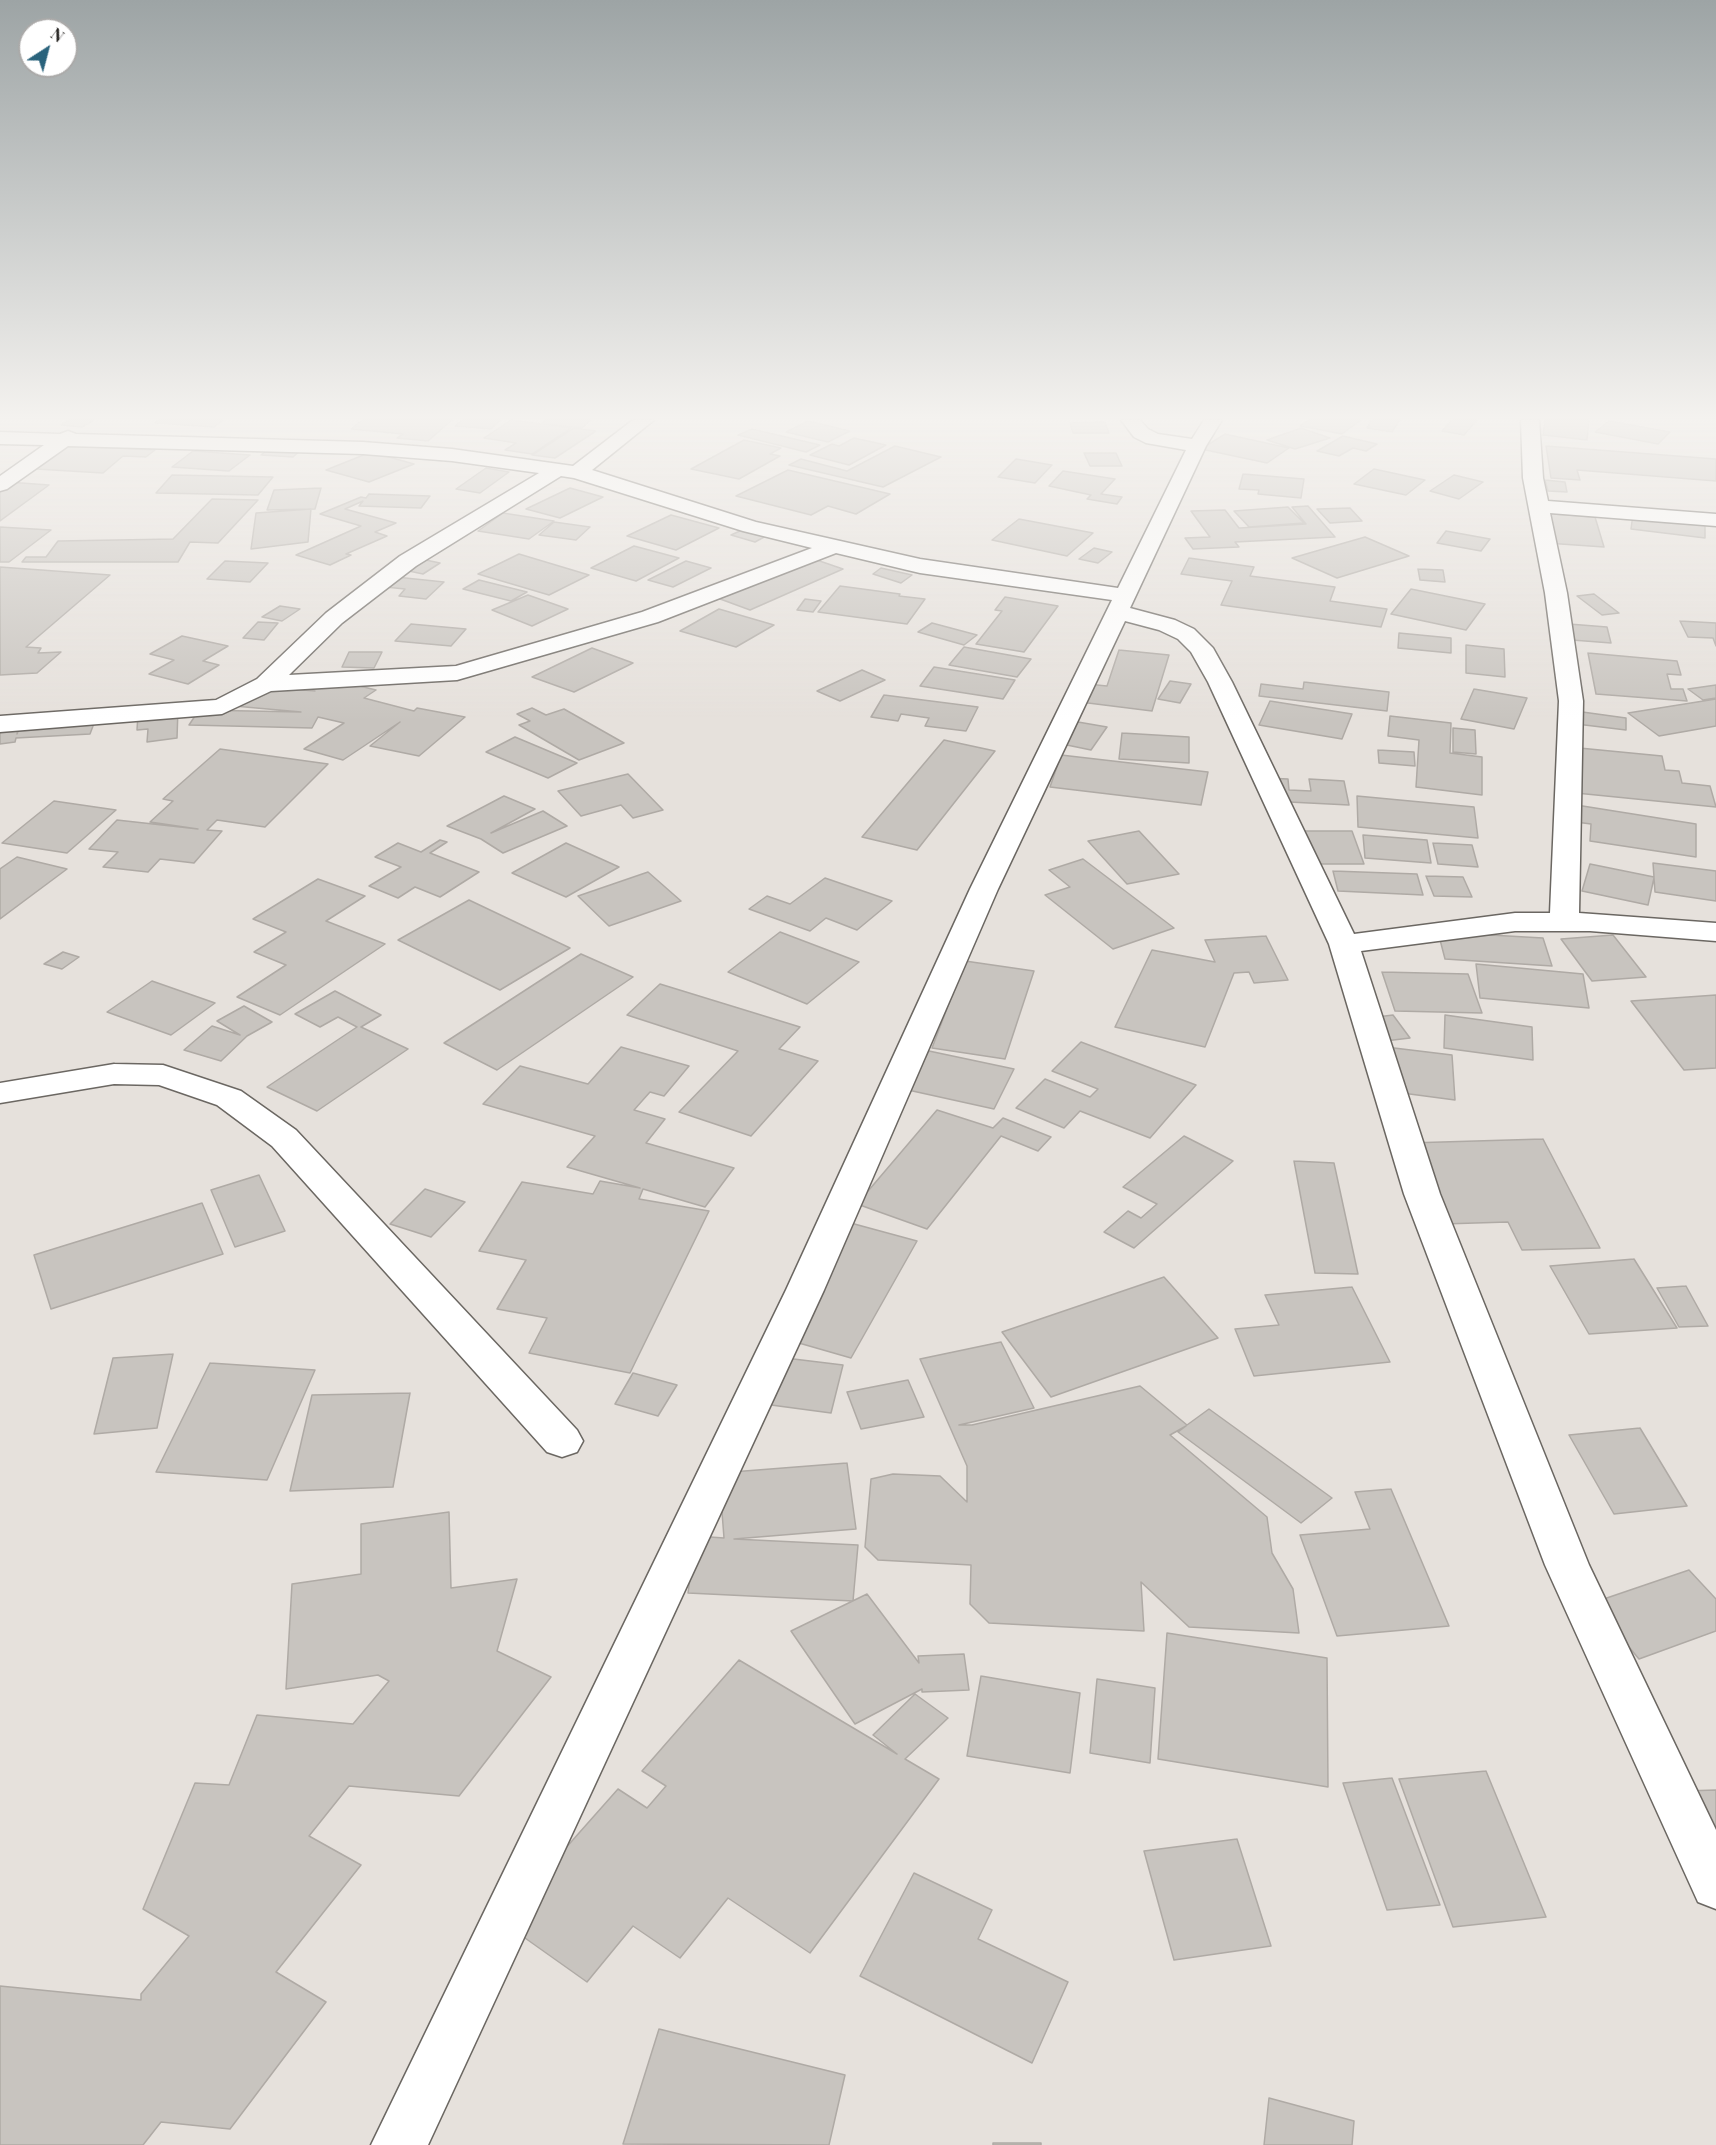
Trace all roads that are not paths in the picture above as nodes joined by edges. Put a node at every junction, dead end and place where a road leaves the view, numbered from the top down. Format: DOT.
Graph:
graph roads {
  1 [pos="480,520"];
  2 [pos="727,520"];
  3 [pos="1163,520"];
  4 [pos="1542,520"];
  5 [pos="836,546"];
  6 [pos="1123,604"];
  7 [pos="266,684"];
  8 [pos="0,724"];
  9 [pos="1564,922"];
  10 [pos="1716,932"];
  11 [pos="1344,944"];
  12 [pos="0,1093"];
  13 [pos="562,1441"];
  14 [pos="1716,1885"];
  15 [pos="399,2145"];
  1 -- 7 [label="street"];
  2 -- 5 [label="street"];
  3 -- 6 [label="street"];
  4 -- 9 [label="street"];
  5 -- 6 [label="street"];
  5 -- 7 [label="street"];
  6 -- 11 [label="street"];
  6 -- 15 [label="street"];
  7 -- 8 [label="street"];
  9 -- 10 [label="street"];
  9 -- 11 [label="street"];
  11 -- 14 [label="street"];
  12 -- 13 [label="street"];
}
